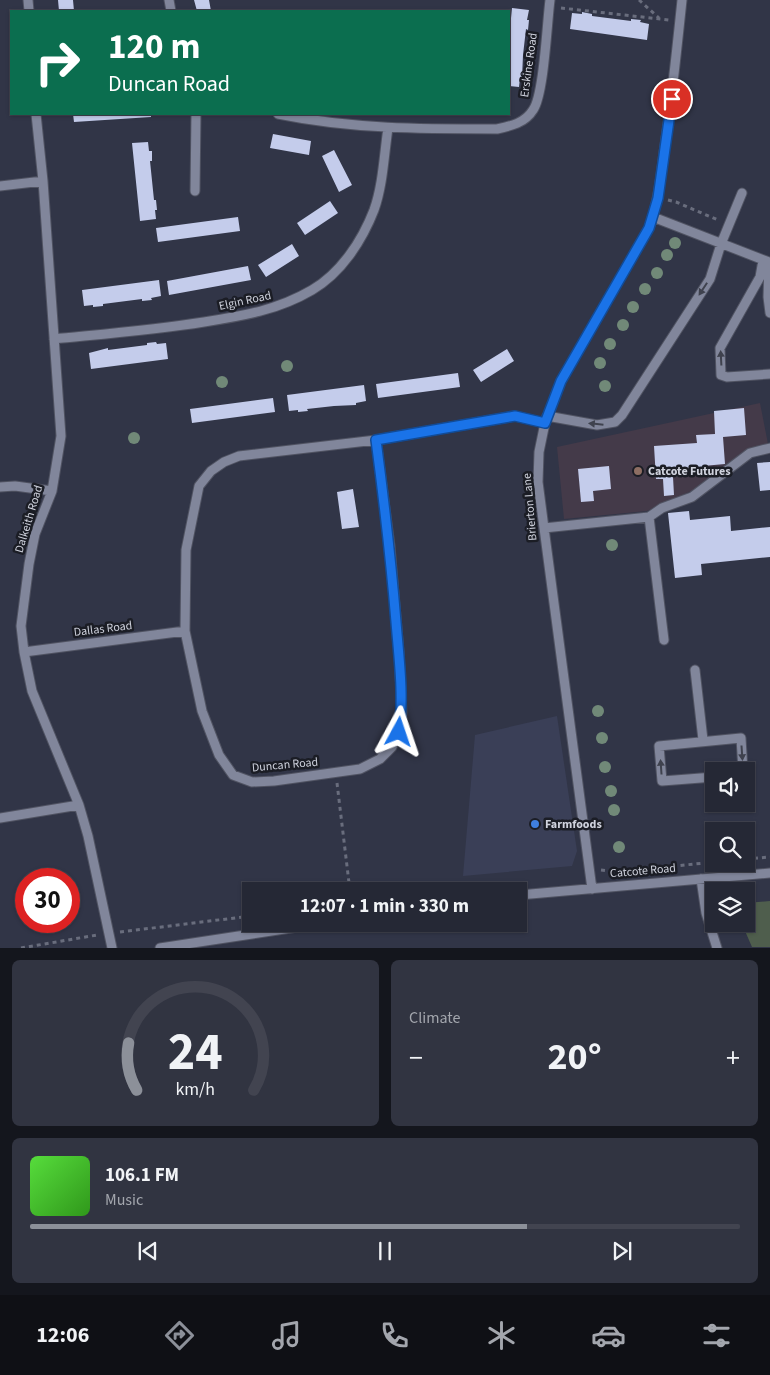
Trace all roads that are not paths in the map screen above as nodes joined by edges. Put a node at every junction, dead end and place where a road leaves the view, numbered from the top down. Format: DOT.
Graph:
graph roads {
  1 [pos="682,0"];
  2 [pos="549,3"];
  3 [pos="36,115"];
  4 [pos="196,115"];
  5 [pos="284,115"];
  6 [pos="388,128"];
  7 [pos="43,181"];
  8 [pos="0,186"];
  9 [pos="195,192"];
  10 [pos="742,192"];
  11 [pos="653,217"];
  12 [pos="721,244"];
  13 [pos="763,260"];
  14 [pos="770,314"];
  15 [pos="54,339"];
  16 [pos="770,374"];
  17 [pos="546,420"];
  18 [pos="376,440"];
  19 [pos="770,448"];
  20 [pos="0,487"];
  21 [pos="52,491"];
  22 [pos="649,516"];
  23 [pos="544,528"];
  24 [pos="185,631"];
  25 [pos="664,640"];
  26 [pos="24,652"];
  27 [pos="695,670"];
  28 [pos="703,740"];
  29 [pos="742,762"];
  30 [pos="705,777"];
  31 [pos="79,805"];
  32 [pos="0,818"];
  33 [pos="770,873"];
  34 [pos="701,879"];
  35 [pos="592,888"];
  36 [pos="527,894"];
  37 [pos="280,932"];
  38 [pos="229,943"];
  39 [pos="112,948"];
  40 [pos="160,948"];
  41 [pos="717,948"];
  1 -- 11 [label="street, Brierton Lane"];
  2 -- 6 [label="street, Erskine Road"];
  3 -- 7 [label="street, Dalkeith Road"];
  4 -- 9 [label="street"];
  5 -- 6 [label="street, Erskine Road"];
  6 -- 15 [label="street, Elgin Road"];
  7 -- 8 [label="street"];
  7 -- 15 [label="street, Dalkeith Road"];
  10 -- 12 [label="street, Duncan Road"];
  11 -- 12 [label="street"];
  11 -- 17 [label="street, Brierton Lane"];
  12 -- 13 [label="street"];
  12 -- 17 [label="street, Duncan Road, one-way"];
  13 -- 14 [label="street"];
  16 -- 13 [label="street, one-way"];
  15 -- 21 [label="street, Dalkeith Road"];
  17 -- 18 [label="street, Duncan Road"];
  17 -- 23 [label="street, Brierton Lane"];
  18 -- 24 [label="street, Duncan Road"];
  18 -- 24 [label="street, Duncan Road"];
  19 -- 22 [label="street"];
  20 -- 21 [label="street"];
  21 -- 26 [label="street, Dalkeith Road"];
  22 -- 23 [label="street"];
  22 -- 25 [label="street"];
  23 -- 35 [label="street, Brierton Lane"];
  24 -- 26 [label="street, Dallas Road"];
  26 -- 31 [label="street, Dalkeith Road"];
  27 -- 28 [label="street"];
  28 -- 29 [label="street, one-way"];
  30 -- 28 [label="street, one-way"];
  31 -- 32 [label="street"];
  31 -- 39 [label="street, Dalkeith Road"];
  33 -- 34 [label="street, Catcote Road"];
  34 -- 35 [label="street, Catcote Road"];
  34 -- 41 [label="street"];
  35 -- 36 [label="street, Catcote Road"];
  37 -- 38 [label="street"];
  38 -- 40 [label="street"];
}
